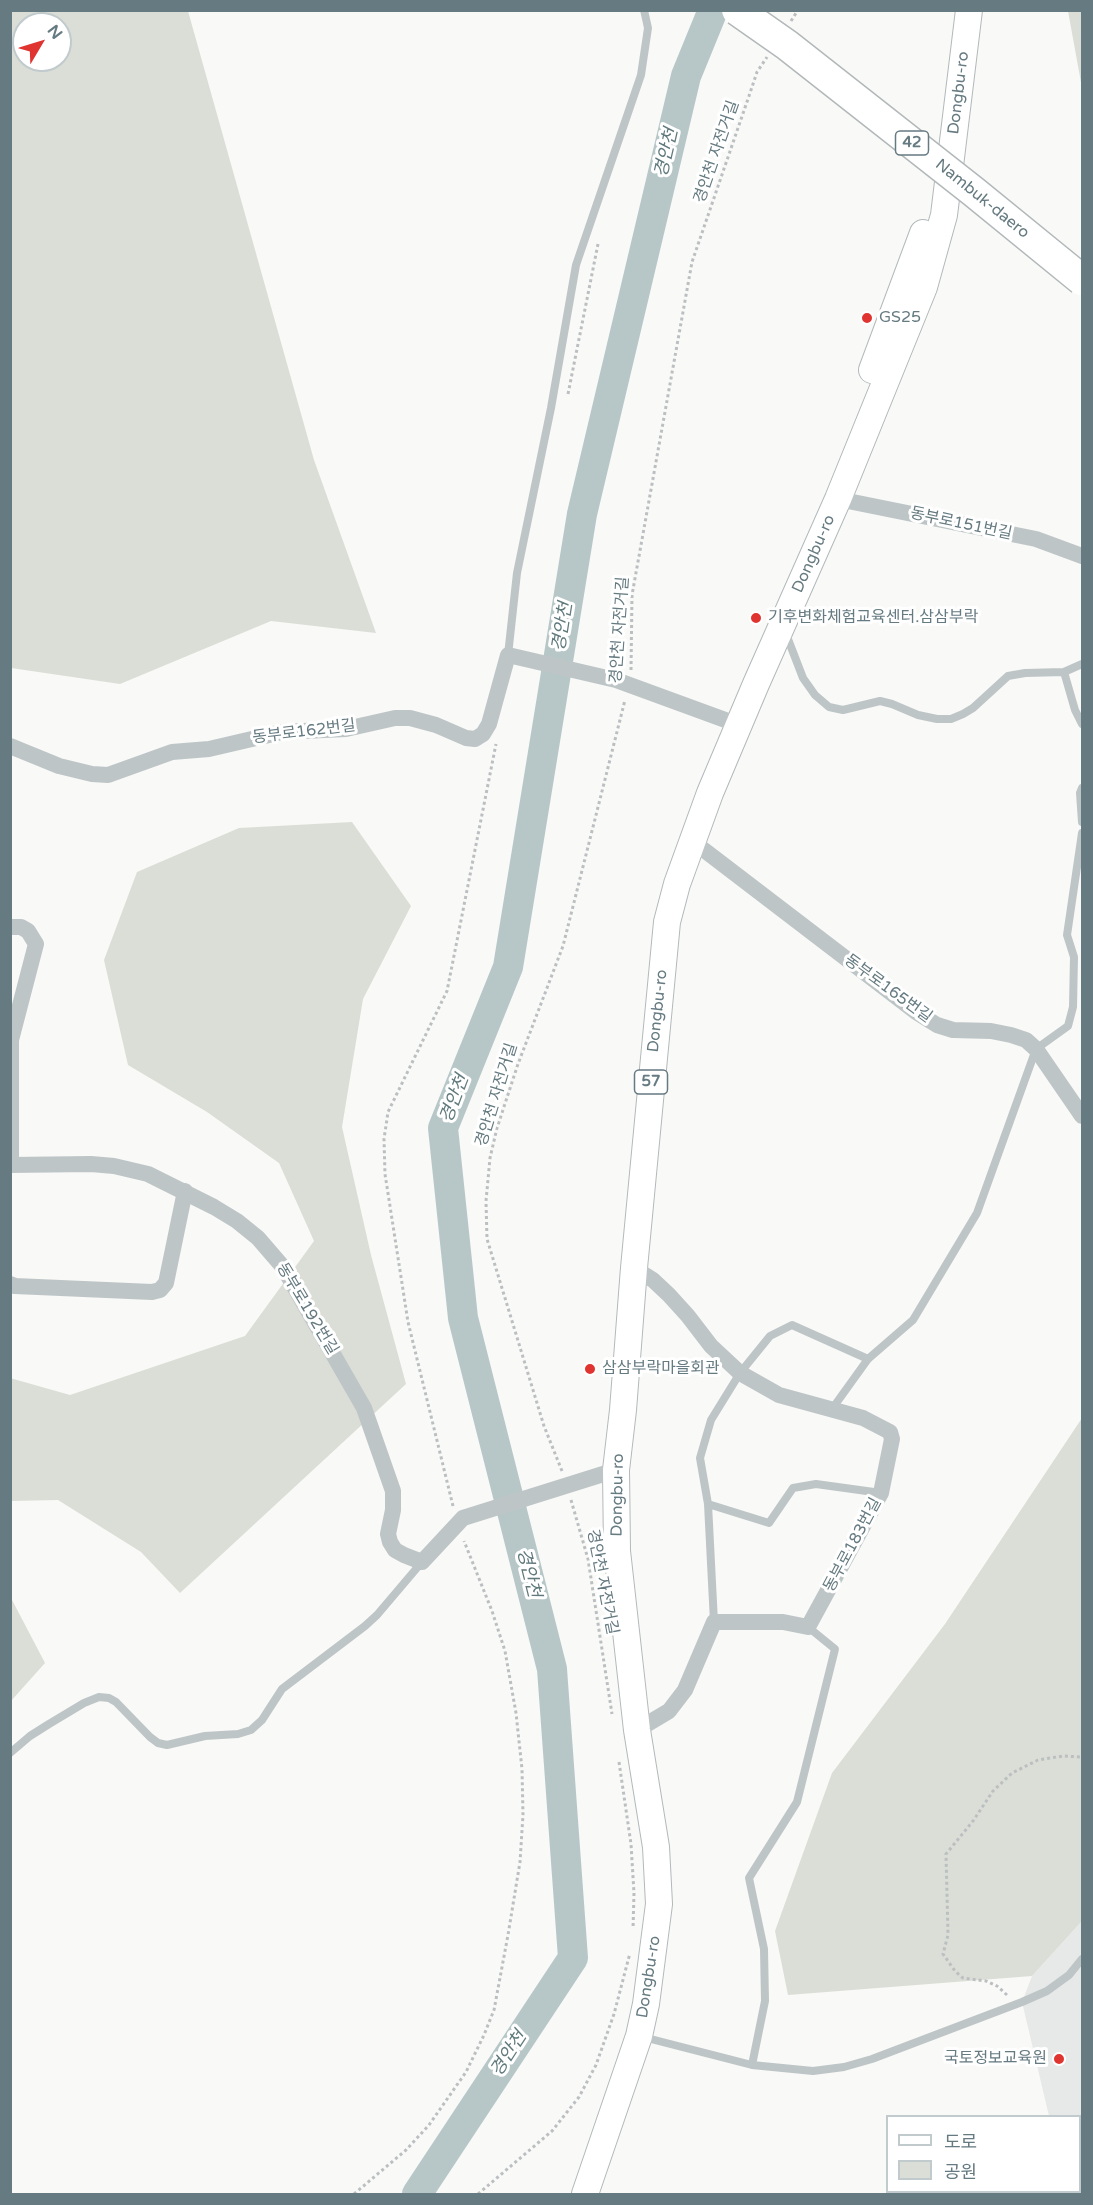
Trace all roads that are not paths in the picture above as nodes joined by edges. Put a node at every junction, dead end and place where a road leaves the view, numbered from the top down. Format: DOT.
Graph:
graph roads {
  1 [pos="644,10"];
  2 [pos="737,10"];
  3 [pos="955,10"];
  4 [pos="969,10"];
  5 [pos="779,18"];
  6 [pos="1083,255"];
  7 [pos="1083,280"];
  8 [pos="838,499"];
  9 [pos="1083,556"];
  10 [pos="782,625"];
  11 [pos="508,656"];
  12 [pos="1083,664"];
  13 [pos="1064,672"];
  14 [pos="735,723"];
  15 [pos="1083,724"];
  16 [pos="10,746"];
  17 [pos="1083,788"];
  18 [pos="1083,822"];
  19 [pos="1083,833"];
  20 [pos="692,840"];
  21 [pos="10,927"];
  22 [pos="11,1040"];
  23 [pos="1036,1049"];
  24 [pos="1083,1116"];
  25 [pos="11,1165"];
  26 [pos="185,1191"];
  27 [pos="634,1268"];
  28 [pos="10,1284"];
  29 [pos="868,1359"];
  30 [pos="740,1373"];
  31 [pos="832,1409"];
  32 [pos="610,1472"];
  33 [pos="881,1493"];
  34 [pos="708,1504"];
  35 [pos="422,1562"];
  36 [pos="714,1622"];
  37 [pos="808,1627"];
  38 [pos="637,1730"];
  39 [pos="10,1753"];
  40 [pos="1083,1959"];
  41 [pos="639,2036"];
  42 [pos="752,2065"];
  43 [pos="569,2194"];
  44 [pos="585,2194"];
  1 -- 11 [label="lane"];
  2 -- 7 [label="highway, Nambuk-daero / 42, bridge"];
  3 -- 14 [label="main road"];
  4 -- 8 [label="main road, Dongbu-ro / 57"];
  5 -- 6 [label="highway, Nambuk-daero / 42"];
  8 -- 9 [label="street, 동부로151번길"];
  8 -- 10 [label="main road, Dongbu-ro / 57"];
  10 -- 13 [label="lane"];
  10 -- 14 [label="main road, Dongbu-ro / 57"];
  11 -- 14 [label="street"];
  11 -- 16 [label="street, 동부로162번길"];
  12 -- 13 [label="lane"];
  13 -- 15 [label="lane"];
  14 -- 20 [label="main road, Dongbu-ro / 57"];
  14 -- 32 [label="main road"];
  17 -- 18 [label="lane"];
  19 -- 23 [label="lane"];
  20 -- 23 [label="street, 동부로165번길"];
  20 -- 27 [label="main road, Dongbu-ro / 57"];
  21 -- 22 [label="street"];
  22 -- 25 [label="street"];
  23 -- 24 [label="street, 동부로165번길"];
  23 -- 29 [label="lane"];
  25 -- 26 [label="street, 동부로192번길"];
  26 -- 28 [label="street"];
  26 -- 35 [label="street, 동부로192번길"];
  27 -- 30 [label="street, 동부로183번길"];
  27 -- 32 [label="main road, Dongbu-ro / 57"];
  29 -- 30 [label="lane"];
  29 -- 31 [label="lane"];
  30 -- 31 [label="street, 동부로183번길"];
  30 -- 34 [label="lane"];
  31 -- 33 [label="street, 동부로183번길"];
  32 -- 35 [label="street"];
  32 -- 38 [label="main road, Dongbu-ro / 57"];
  32 -- 43 [label="main road"];
  33 -- 34 [label="lane"];
  33 -- 37 [label="street, 동부로183번길"];
  34 -- 36 [label="lane"];
  35 -- 39 [label="lane"];
  36 -- 37 [label="street"];
  36 -- 38 [label="street"];
  37 -- 42 [label="lane"];
  38 -- 41 [label="main road, Dongbu-ro / 57"];
  40 -- 42 [label="lane"];
  41 -- 42 [label="lane"];
  41 -- 44 [label="main road, Dongbu-ro / 57"];
}
